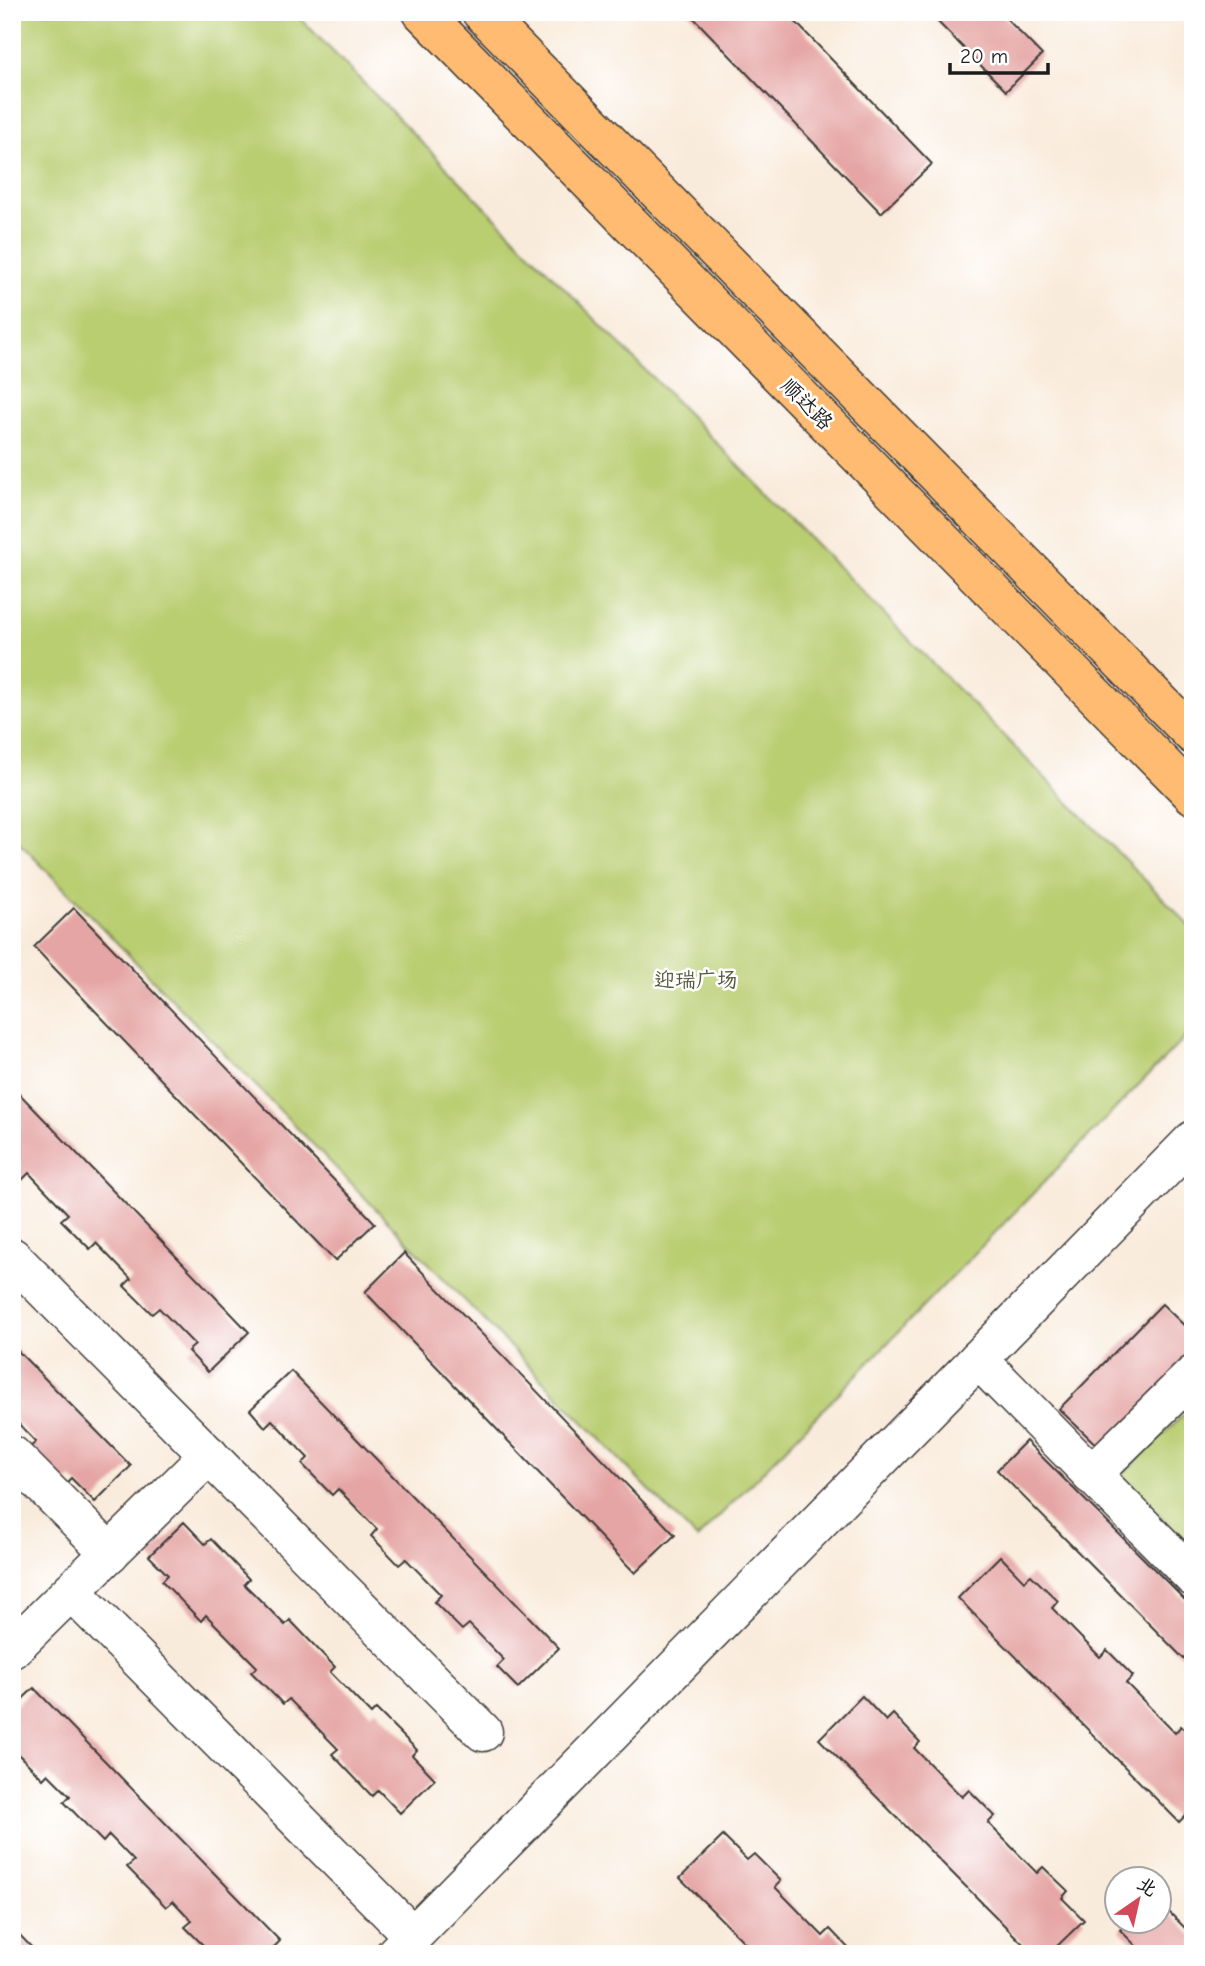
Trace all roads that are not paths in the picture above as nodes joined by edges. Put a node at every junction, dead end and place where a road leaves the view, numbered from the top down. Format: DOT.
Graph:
graph roads {
  1 [pos="422,12"];
  2 [pos="481,12"];
  3 [pos="1193,735"];
  4 [pos="1193,795"];
  5 [pos="1193,1140"];
  6 [pos="12,1257"];
  7 [pos="978,1359"];
  8 [pos="1193,1375"];
  9 [pos="12,1455"];
  10 [pos="209,1455"];
  11 [pos="1091,1475"];
  12 [pos="110,1553"];
  13 [pos="1193,1577"];
  14 [pos="71,1591"];
  15 [pos="12,1649"];
  16 [pos="483,1732"];
  17 [pos="404,1945"];
  1 -- 4 [label="main road, 顺达路"];
  2 -- 3 [label="main road, 顺达路"];
  5 -- 7 [label="street"];
  6 -- 10 [label="street"];
  7 -- 11 [label="street"];
  7 -- 17 [label="street"];
  8 -- 11 [label="street"];
  9 -- 12 [label="street"];
  10 -- 12 [label="street"];
  10 -- 16 [label="street"];
  11 -- 13 [label="street"];
  12 -- 14 [label="street"];
  14 -- 15 [label="street"];
  14 -- 17 [label="street"];
}
